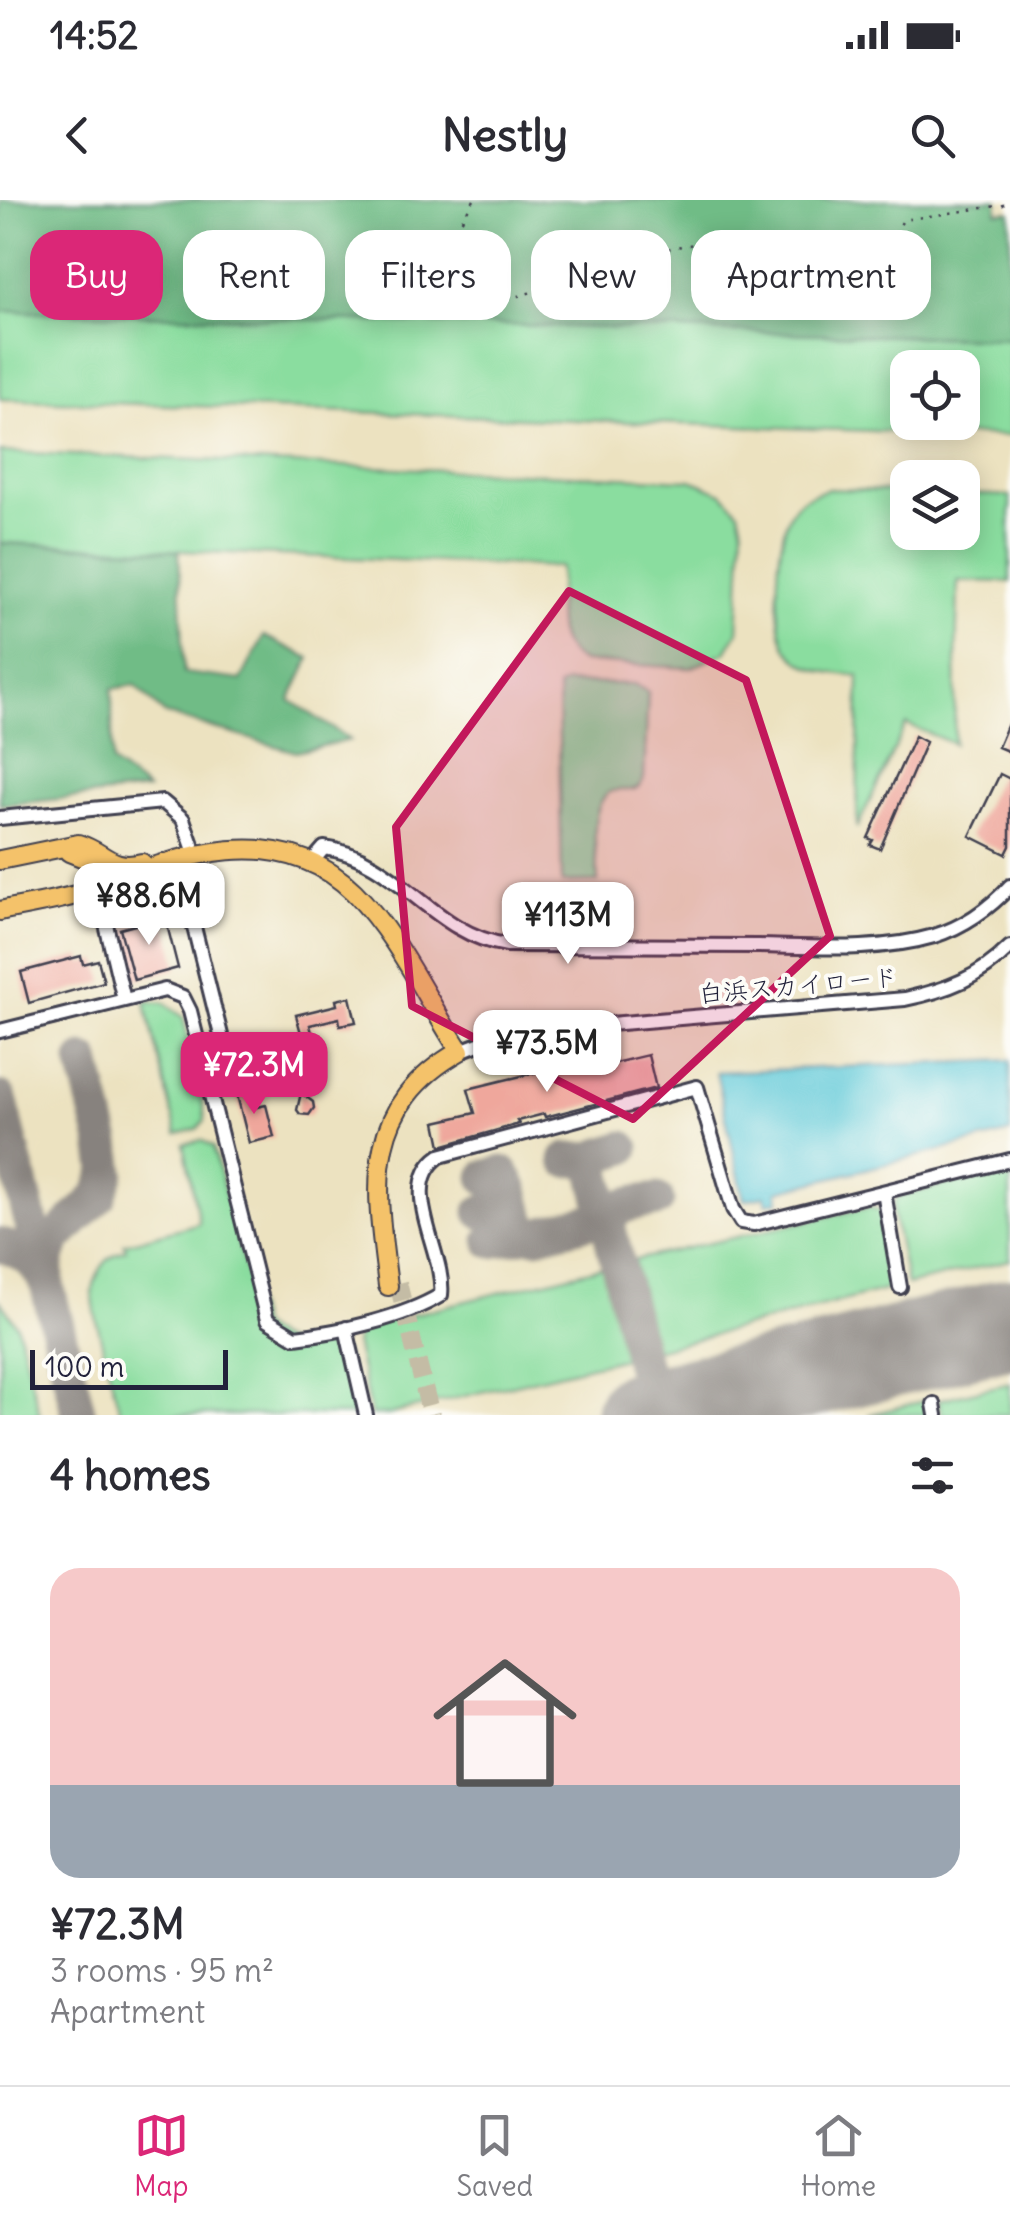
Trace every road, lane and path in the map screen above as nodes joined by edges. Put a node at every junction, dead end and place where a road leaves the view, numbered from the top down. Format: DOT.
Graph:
graph roads {
  1 [pos="474,200"];
  2 [pos="1010,204"];
  3 [pos="0,818"];
  4 [pos="33,852"];
  5 [pos="186,856"];
  6 [pos="0,860"];
  7 [pos="311,863"];
  8 [pos="182,880"];
  9 [pos="1010,886"];
  10 [pos="97,888"];
  11 [pos="0,911"];
  12 [pos="1010,946"];
  13 [pos="124,1000"];
  14 [pos="0,1031"];
  15 [pos="460,1051"];
  16 [pos="280,1070"];
  17 [pos="232,1079"];
  18 [pos="207,1084"];
  19 [pos="1010,1160"];
  20 [pos="884,1192"];
  21 [pos="393,1284"];
  22 [pos="900,1287"];
  23 [pos="346,1328"];
  24 [pos="366,1415"];
  1 -- 2 [label="path"];
  3 -- 5 [label="street"];
  4 -- 5 [label="main road"];
  4 -- 6 [label="main road"];
  4 -- 10 [label="main road"];
  5 -- 7 [label="main road"];
  5 -- 8 [label="street"];
  5 -- 10 [label="main road"];
  7 -- 9 [label="street"];
  7 -- 15 [label="main road"];
  8 -- 10 [label="street"];
  8 -- 17 [label="street"];
  10 -- 11 [label="main road"];
  10 -- 13 [label="street"];
  12 -- 15 [label="street, 白浜スカイロード"];
  13 -- 14 [label="street"];
  13 -- 18 [label="street"];
  15 -- 21 [label="main road"];
  16 -- 17 [label="street"];
  17 -- 18 [label="street"];
  18 -- 23 [label="street"];
  19 -- 20 [label="street"];
  20 -- 22 [label="street"];
  20 -- 23 [label="street"];
  23 -- 24 [label="street"];
}
